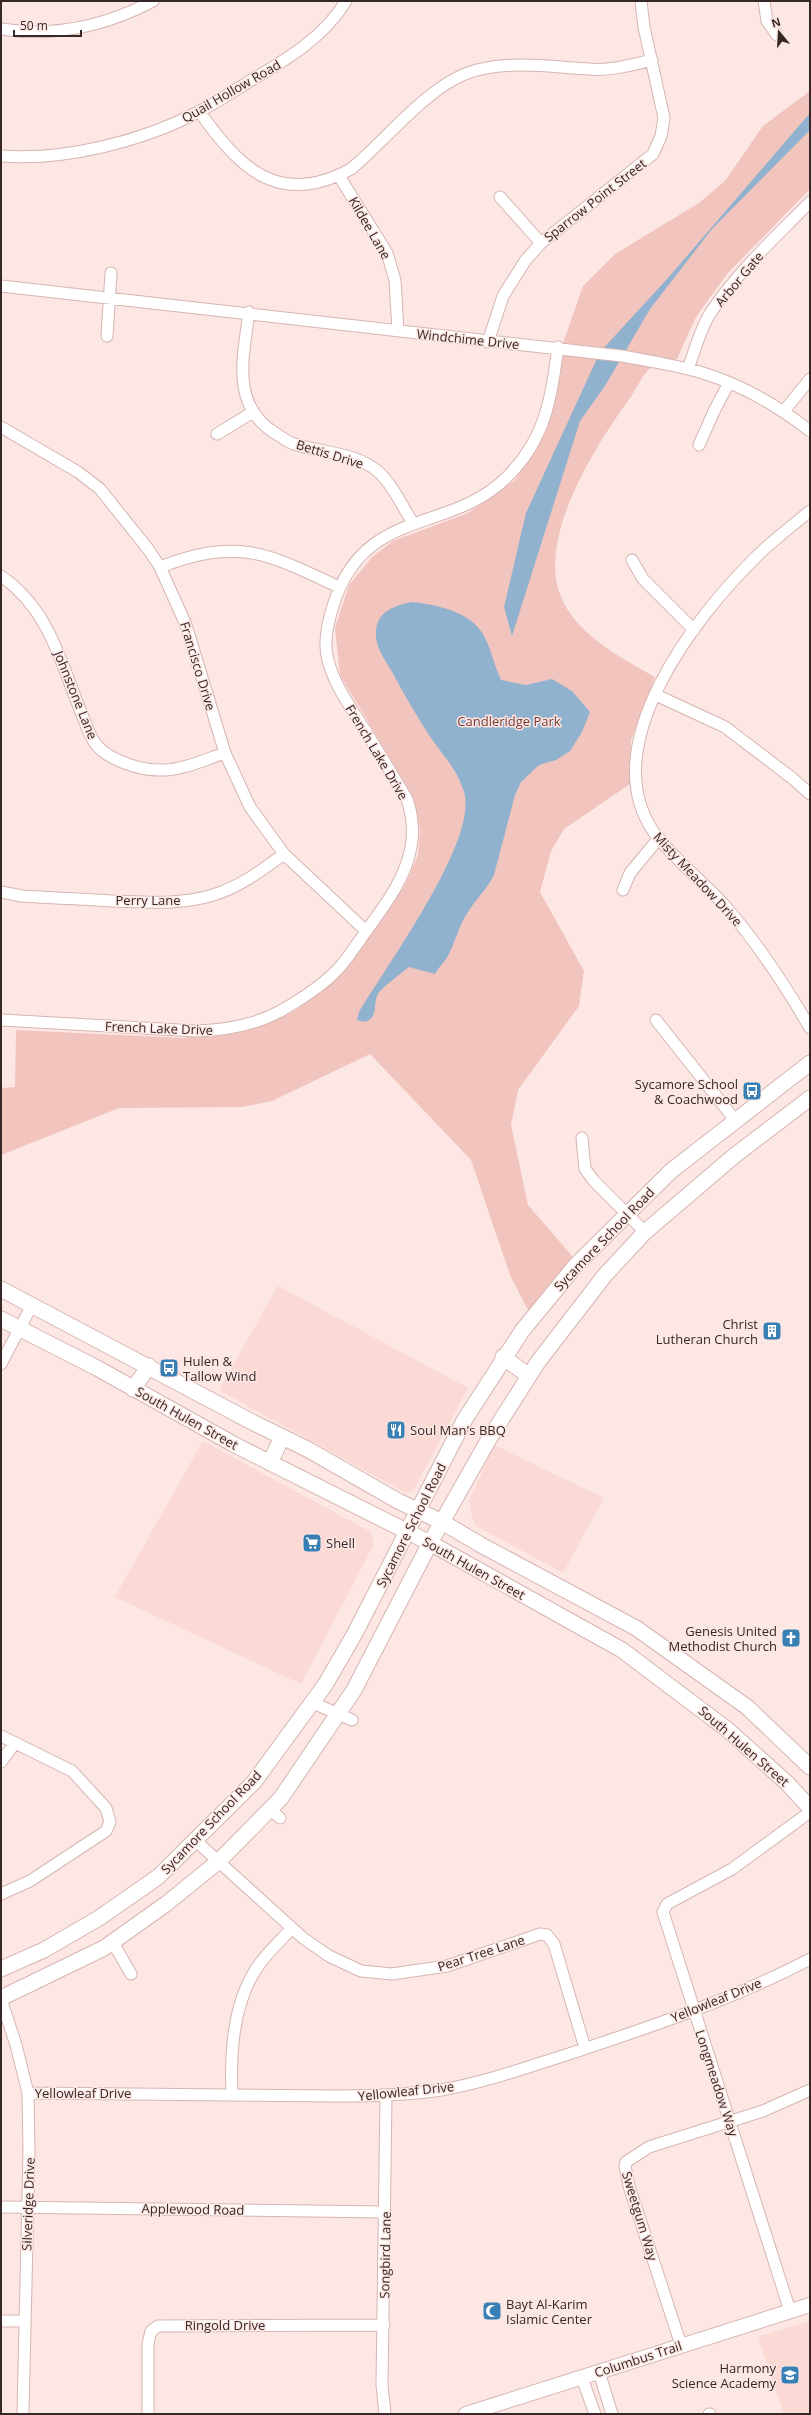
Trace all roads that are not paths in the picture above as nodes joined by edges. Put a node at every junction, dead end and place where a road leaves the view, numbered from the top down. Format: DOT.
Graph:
graph roads {
  1 [pos="153,1"];
  2 [pos="346,1"];
  3 [pos="641,1"];
  4 [pos="764,1"];
  5 [pos="1,29"];
  6 [pos="777,36"];
  7 [pos="652,60"];
  8 [pos="199,111"];
  9 [pos="1,156"];
  10 [pos="339,176"];
  11 [pos="500,197"];
  12 [pos="810,202"];
  13 [pos="541,242"];
  14 [pos="111,273"];
  15 [pos="1,286"];
  16 [pos="109,298"];
  17 [pos="248,312"];
  18 [pos="398,331"];
  19 [pos="107,336"];
  20 [pos="488,342"];
  21 [pos="558,347"];
  22 [pos="688,368"];
  23 [pos="810,379"];
  24 [pos="730,383"];
  25 [pos="784,411"];
  26 [pos="253,412"];
  27 [pos="1,427"];
  28 [pos="810,431"];
  29 [pos="217,434"];
  30 [pos="700,445"];
  31 [pos="810,511"];
  32 [pos="413,523"];
  33 [pos="632,560"];
  34 [pos="160,567"];
  35 [pos="1,576"];
  36 [pos="339,587"];
  37 [pos="694,630"];
  38 [pos="656,695"];
  39 [pos="224,753"];
  40 [pos="810,794"];
  41 [pos="659,838"];
  42 [pos="284,854"];
  43 [pos="623,890"];
  44 [pos="1,892"];
  45 [pos="366,931"];
  46 [pos="1,1020"];
  47 [pos="656,1020"];
  48 [pos="810,1028"];
  49 [pos="810,1063"];
  50 [pos="810,1098"];
  51 [pos="735,1120"];
  52 [pos="582,1138"];
  53 [pos="626,1214"];
  54 [pos="645,1232"];
  55 [pos="1,1289"];
  56 [pos="32,1305"];
  57 [pos="1,1319"];
  58 [pos="20,1328"];
  59 [pos="503,1357"];
  60 [pos="1,1364"];
  61 [pos="149,1366"];
  62 [pos="529,1376"];
  63 [pos="133,1388"];
  64 [pos="282,1437"];
  65 [pos="270,1463"];
  66 [pos="419,1511"];
  67 [pos="442,1522"];
  68 [pos="408,1531"];
  69 [pos="430,1543"];
  70 [pos="636,1628"];
  71 [pos="622,1650"];
  72 [pos="313,1703"];
  73 [pos="338,1715"];
  74 [pos="352,1720"];
  75 [pos="1,1736"];
  76 [pos="15,1743"];
  77 [pos="1,1762"];
  78 [pos="810,1767"];
  79 [pos="810,1808"];
  80 [pos="810,1812"];
  81 [pos="196,1841"];
  82 [pos="219,1861"];
  83 [pos="1,1894"];
  84 [pos="292,1928"];
  85 [pos="112,1941"];
  86 [pos="810,1959"];
  87 [pos="1,1969"];
  88 [pos="131,1974"];
  89 [pos="1,1998"];
  90 [pos="694,2010"];
  91 [pos="585,2048"];
  92 [pos="810,2090"];
  93 [pos="28,2093"];
  94 [pos="232,2094"];
  95 [pos="386,2096"];
  96 [pos="729,2121"];
  97 [pos="1,2207"];
  98 [pos="27,2207"];
  99 [pos="386,2212"];
  100 [pos="810,2305"];
  101 [pos="790,2311"];
  102 [pos="1,2321"];
  103 [pos="24,2321"];
  104 [pos="384,2325"];
  105 [pos="681,2345"];
  106 [pos="599,2372"];
  107 [pos="582,2378"];
  108 [pos="23,2414"];
  109 [pos="148,2414"];
  110 [pos="385,2414"];
  111 [pos="466,2414"];
  112 [pos="595,2414"];
  113 [pos="612,2414"];
  1 -- 5 [label="street"];
  2 -- 8 [label="street, Quail Hollow Road"];
  3 -- 7 [label="street, Sparrow Point Street"];
  4 -- 6 [label="street"];
  7 -- 10 [label="street"];
  7 -- 13 [label="street, Sparrow Point Street"];
  8 -- 9 [label="street, Quail Hollow Road"];
  8 -- 10 [label="street"];
  10 -- 18 [label="street, Kildee Lane"];
  11 -- 13 [label="street"];
  12 -- 22 [label="street, Arbor Gate"];
  13 -- 20 [label="street, Sparrow Point Street"];
  14 -- 16 [label="street"];
  15 -- 16 [label="street, Windchime Drive"];
  16 -- 17 [label="street, Windchime Drive"];
  16 -- 19 [label="street"];
  17 -- 18 [label="street, Windchime Drive"];
  17 -- 26 [label="street, Bettis Drive"];
  18 -- 20 [label="street, Windchime Drive"];
  20 -- 21 [label="street, Windchime Drive"];
  21 -- 22 [label="street, Windchime Drive"];
  21 -- 32 [label="street, French Lake Drive"];
  22 -- 24 [label="street, Windchime Drive"];
  23 -- 25 [label="street"];
  24 -- 25 [label="street, Windchime Drive"];
  24 -- 30 [label="street"];
  25 -- 28 [label="street, Windchime Drive"];
  26 -- 29 [label="street"];
  26 -- 32 [label="street, Bettis Drive"];
  27 -- 34 [label="street, Francisco Drive"];
  31 -- 37 [label="street, Misty Meadow Drive"];
  32 -- 36 [label="street, French Lake Drive"];
  33 -- 37 [label="street"];
  34 -- 36 [label="street"];
  34 -- 39 [label="street, Francisco Drive"];
  35 -- 39 [label="street, Johnstone Lane"];
  36 -- 45 [label="street, French Lake Drive"];
  37 -- 38 [label="street, Misty Meadow Drive"];
  38 -- 40 [label="street"];
  38 -- 41 [label="street, Misty Meadow Drive"];
  39 -- 42 [label="street, Francisco Drive"];
  41 -- 43 [label="street"];
  41 -- 48 [label="street, Misty Meadow Drive"];
  42 -- 44 [label="street, Perry Lane"];
  42 -- 45 [label="street, Francisco Drive"];
  45 -- 46 [label="street, French Lake Drive"];
  47 -- 51 [label="street"];
  49 -- 51 [label="main road, Sycamore School Road"];
  50 -- 54 [label="main road, Sycamore School Road"];
  51 -- 53 [label="main road, Sycamore School Road"];
  52 -- 53 [label="street"];
  53 -- 54 [label="street"];
  53 -- 59 [label="main road, Sycamore School Road"];
  54 -- 62 [label="main road, Sycamore School Road"];
  55 -- 56 [label="main road, South Hulen Street"];
  56 -- 58 [label="street"];
  56 -- 61 [label="main road, South Hulen Street"];
  57 -- 58 [label="main road, South Hulen Street"];
  58 -- 60 [label="street"];
  58 -- 63 [label="main road, South Hulen Street"];
  59 -- 62 [label="main road"];
  59 -- 66 [label="main road, Sycamore School Road"];
  61 -- 63 [label="main road"];
  61 -- 64 [label="main road, South Hulen Street"];
  62 -- 67 [label="main road, Sycamore School Road"];
  63 -- 65 [label="main road, South Hulen Street"];
  64 -- 65 [label="main road"];
  64 -- 66 [label="main road, South Hulen Street"];
  65 -- 68 [label="main road, South Hulen Street"];
  66 -- 67 [label="main road, South Hulen Street"];
  66 -- 68 [label="main road, Sycamore School Road"];
  67 -- 69 [label="main road, Sycamore School Road"];
  67 -- 70 [label="main road, South Hulen Street"];
  68 -- 69 [label="main road, South Hulen Street"];
  68 -- 72 [label="main road, Sycamore School Road"];
  69 -- 71 [label="main road, South Hulen Street"];
  69 -- 73 [label="main road, Sycamore School Road"];
  70 -- 71 [label="main road"];
  70 -- 78 [label="main road, South Hulen Street"];
  71 -- 79 [label="main road, South Hulen Street"];
  72 -- 73 [label="street"];
  72 -- 81 [label="main road, Sycamore School Road"];
  73 -- 74 [label="street"];
  73 -- 82 [label="main road, Sycamore School Road"];
  75 -- 76 [label="street"];
  76 -- 77 [label="street"];
  76 -- 83 [label="street"];
  80 -- 90 [label="street, Longmeadow Way"];
  81 -- 82 [label="street, Pear Tree Lane"];
  81 -- 87 [label="main road, Sycamore School Road"];
  82 -- 84 [label="street, Pear Tree Lane"];
  82 -- 85 [label="main road, Sycamore School Road"];
  84 -- 91 [label="street, Pear Tree Lane"];
  84 -- 94 [label="street"];
  85 -- 88 [label="street"];
  85 -- 89 [label="main road, Sycamore School Road"];
  86 -- 90 [label="street, Yellowleaf Drive"];
  89 -- 93 [label="street, Silveridge Drive"];
  90 -- 91 [label="street, Yellowleaf Drive"];
  90 -- 96 [label="street, Longmeadow Way"];
  91 -- 95 [label="street, Yellowleaf Drive"];
  92 -- 96 [label="street, Sweetgum Way"];
  93 -- 94 [label="street, Yellowleaf Drive"];
  93 -- 98 [label="street, Silveridge Drive"];
  94 -- 95 [label="street, Yellowleaf Drive"];
  95 -- 99 [label="street, Songbird Lane"];
  96 -- 101 [label="street, Longmeadow Way"];
  96 -- 105 [label="street, Sweetgum Way"];
  97 -- 98 [label="street, Applewood Road"];
  98 -- 99 [label="street, Applewood Road"];
  98 -- 103 [label="street, Silveridge Drive"];
  99 -- 104 [label="street, Songbird Lane"];
  100 -- 101 [label="street, Columbus Trail"];
  101 -- 105 [label="street, Columbus Trail"];
  102 -- 103 [label="street"];
  103 -- 108 [label="street, Silveridge Drive"];
  104 -- 109 [label="street, Ringold Drive"];
  104 -- 110 [label="street, Songbird Lane"];
  105 -- 106 [label="street, Columbus Trail"];
  106 -- 107 [label="street, Columbus Trail"];
  106 -- 113 [label="street"];
  107 -- 111 [label="street, Columbus Trail"];
  107 -- 112 [label="street"];
}
